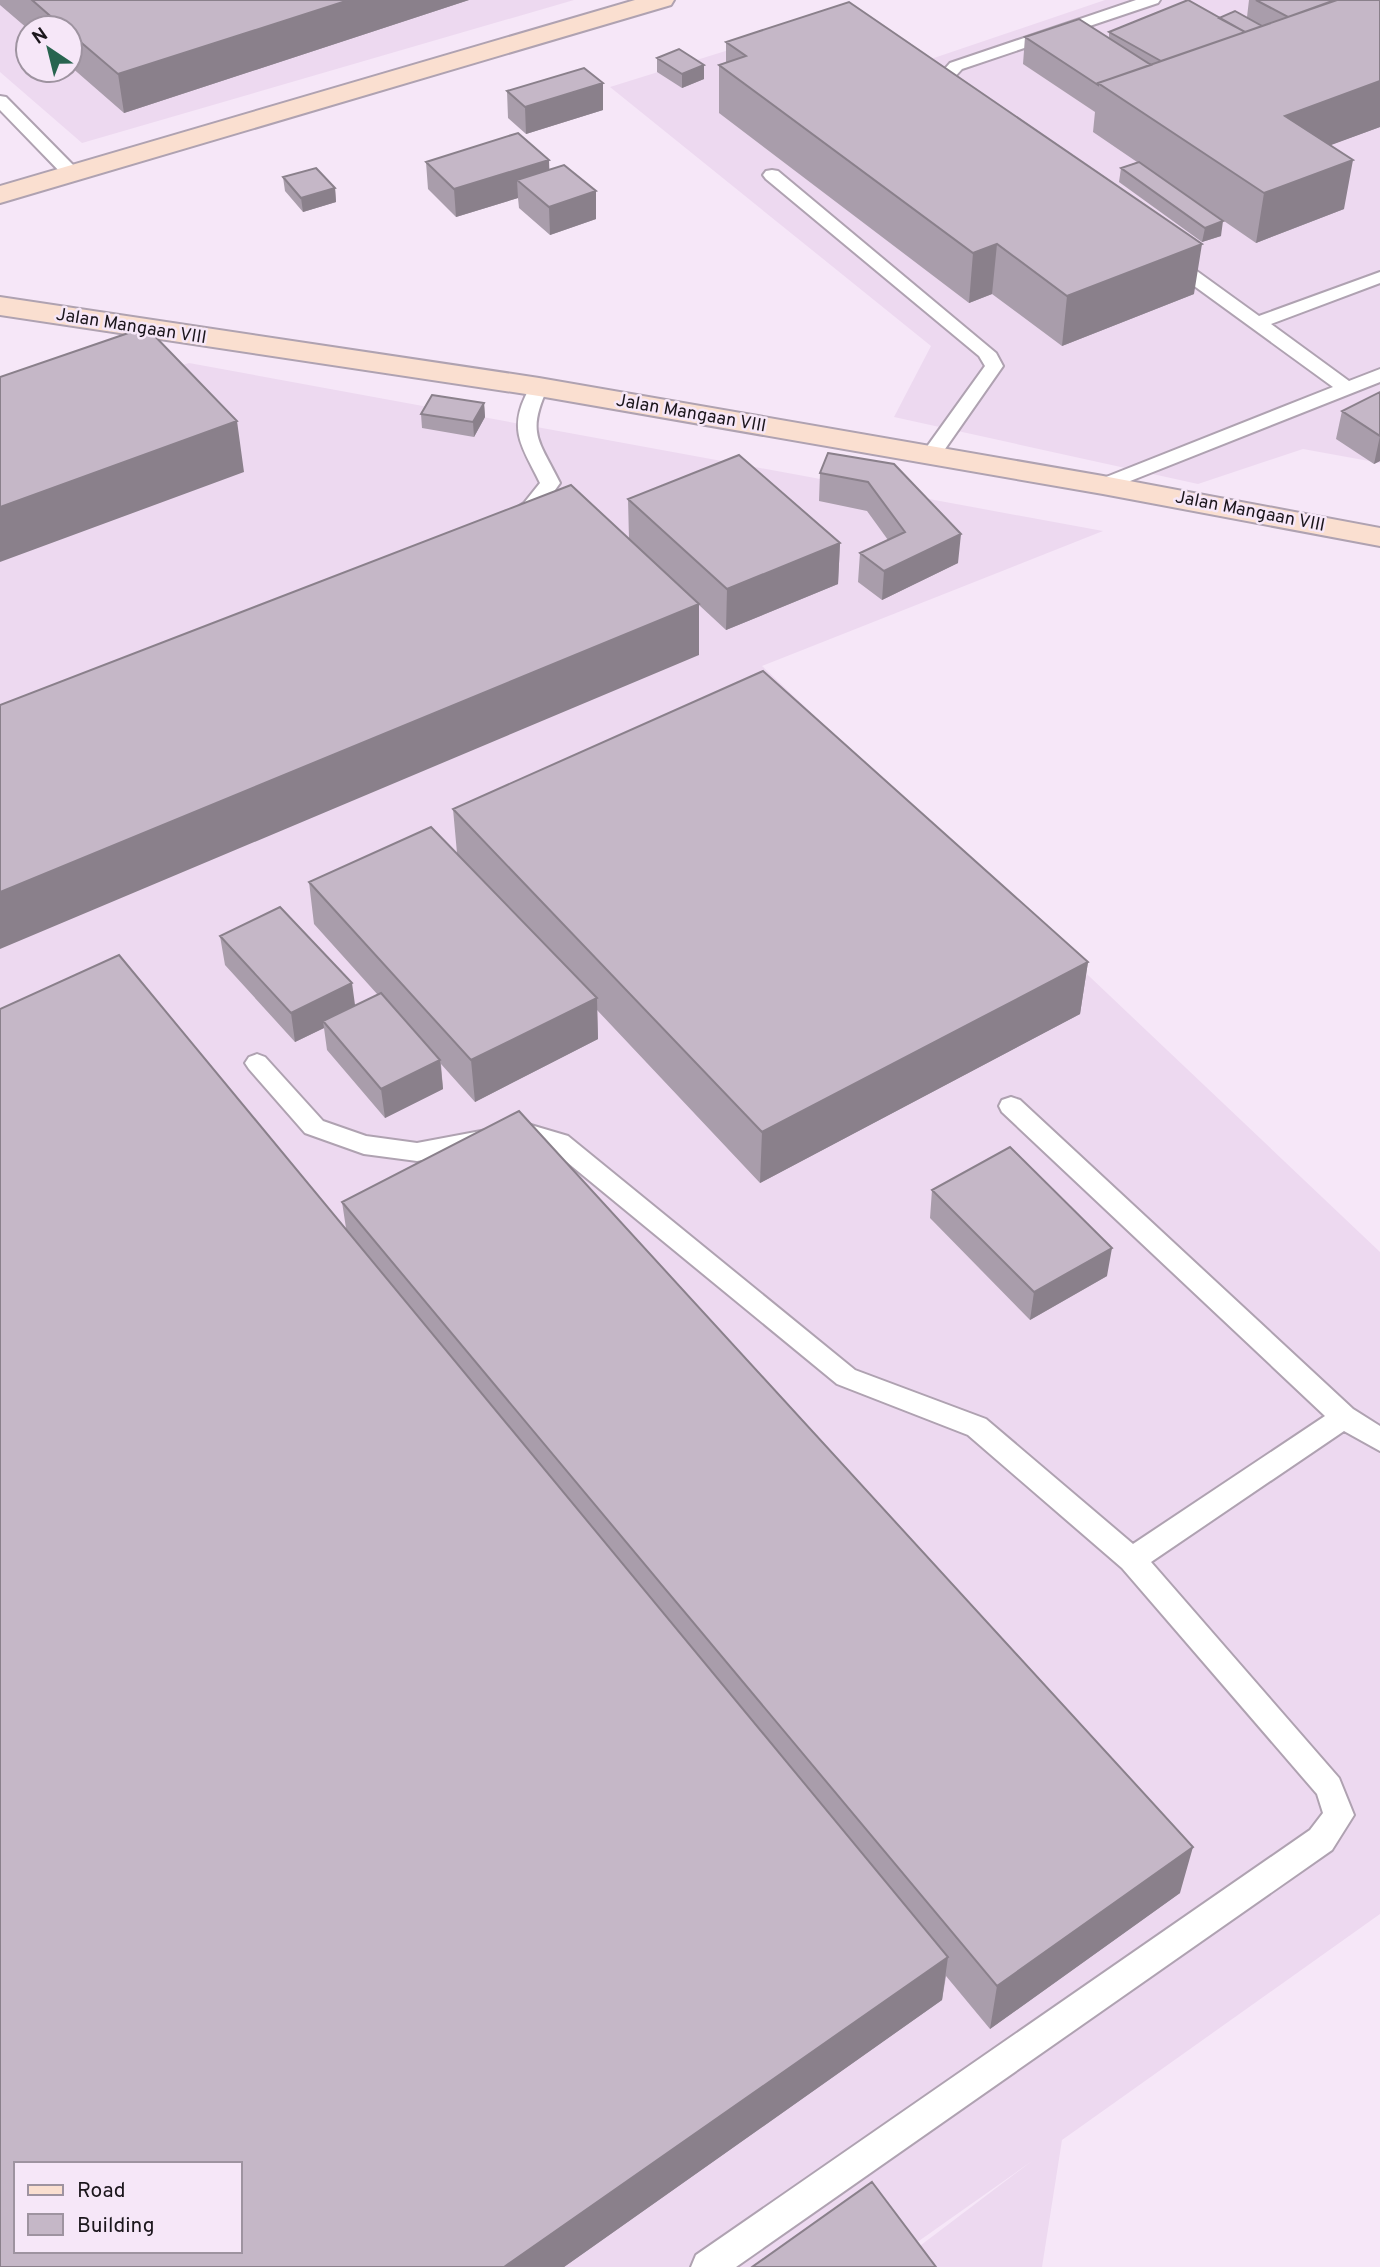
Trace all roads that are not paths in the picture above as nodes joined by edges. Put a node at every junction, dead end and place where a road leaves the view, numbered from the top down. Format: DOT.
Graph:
graph roads {
  1 [pos="1152,0"];
  2 [pos="657,1"];
  3 [pos="0,101"];
  4 [pos="961,108"];
  5 [pos="71,173"];
  6 [pos="772,175"];
  7 [pos="0,195"];
  8 [pos="1159,251"];
  9 [pos="1380,277"];
  10 [pos="0,306"];
  11 [pos="1258,323"];
  12 [pos="1380,375"];
  13 [pos="539,387"];
  14 [pos="1348,388"];
  15 [pos="931,455"];
  16 [pos="1102,485"];
  17 [pos="499,524"];
  18 [pos="1380,537"];
  19 [pos="257,1063"];
  20 [pos="1011,1106"];
  21 [pos="1344,1417"];
  22 [pos="1380,1440"];
  23 [pos="1132,1560"];
  24 [pos="708,2267"];
  1 -- 4 [label="lane"];
  2 -- 5 [label="street"];
  3 -- 5 [label="lane"];
  5 -- 7 [label="street"];
  6 -- 15 [label="lane"];
  8 -- 11 [label="lane"];
  9 -- 11 [label="lane"];
  10 -- 13 [label="street, Jalan Mangaan VIII"];
  11 -- 14 [label="lane"];
  12 -- 14 [label="lane"];
  13 -- 15 [label="street, Jalan Mangaan VIII"];
  13 -- 17 [label="lane"];
  14 -- 16 [label="lane"];
  15 -- 16 [label="street, Jalan Mangaan VIII"];
  16 -- 18 [label="street, Jalan Mangaan VIII"];
  19 -- 23 [label="lane"];
  20 -- 21 [label="lane"];
  21 -- 22 [label="lane"];
  21 -- 23 [label="lane"];
  23 -- 24 [label="lane"];
}
